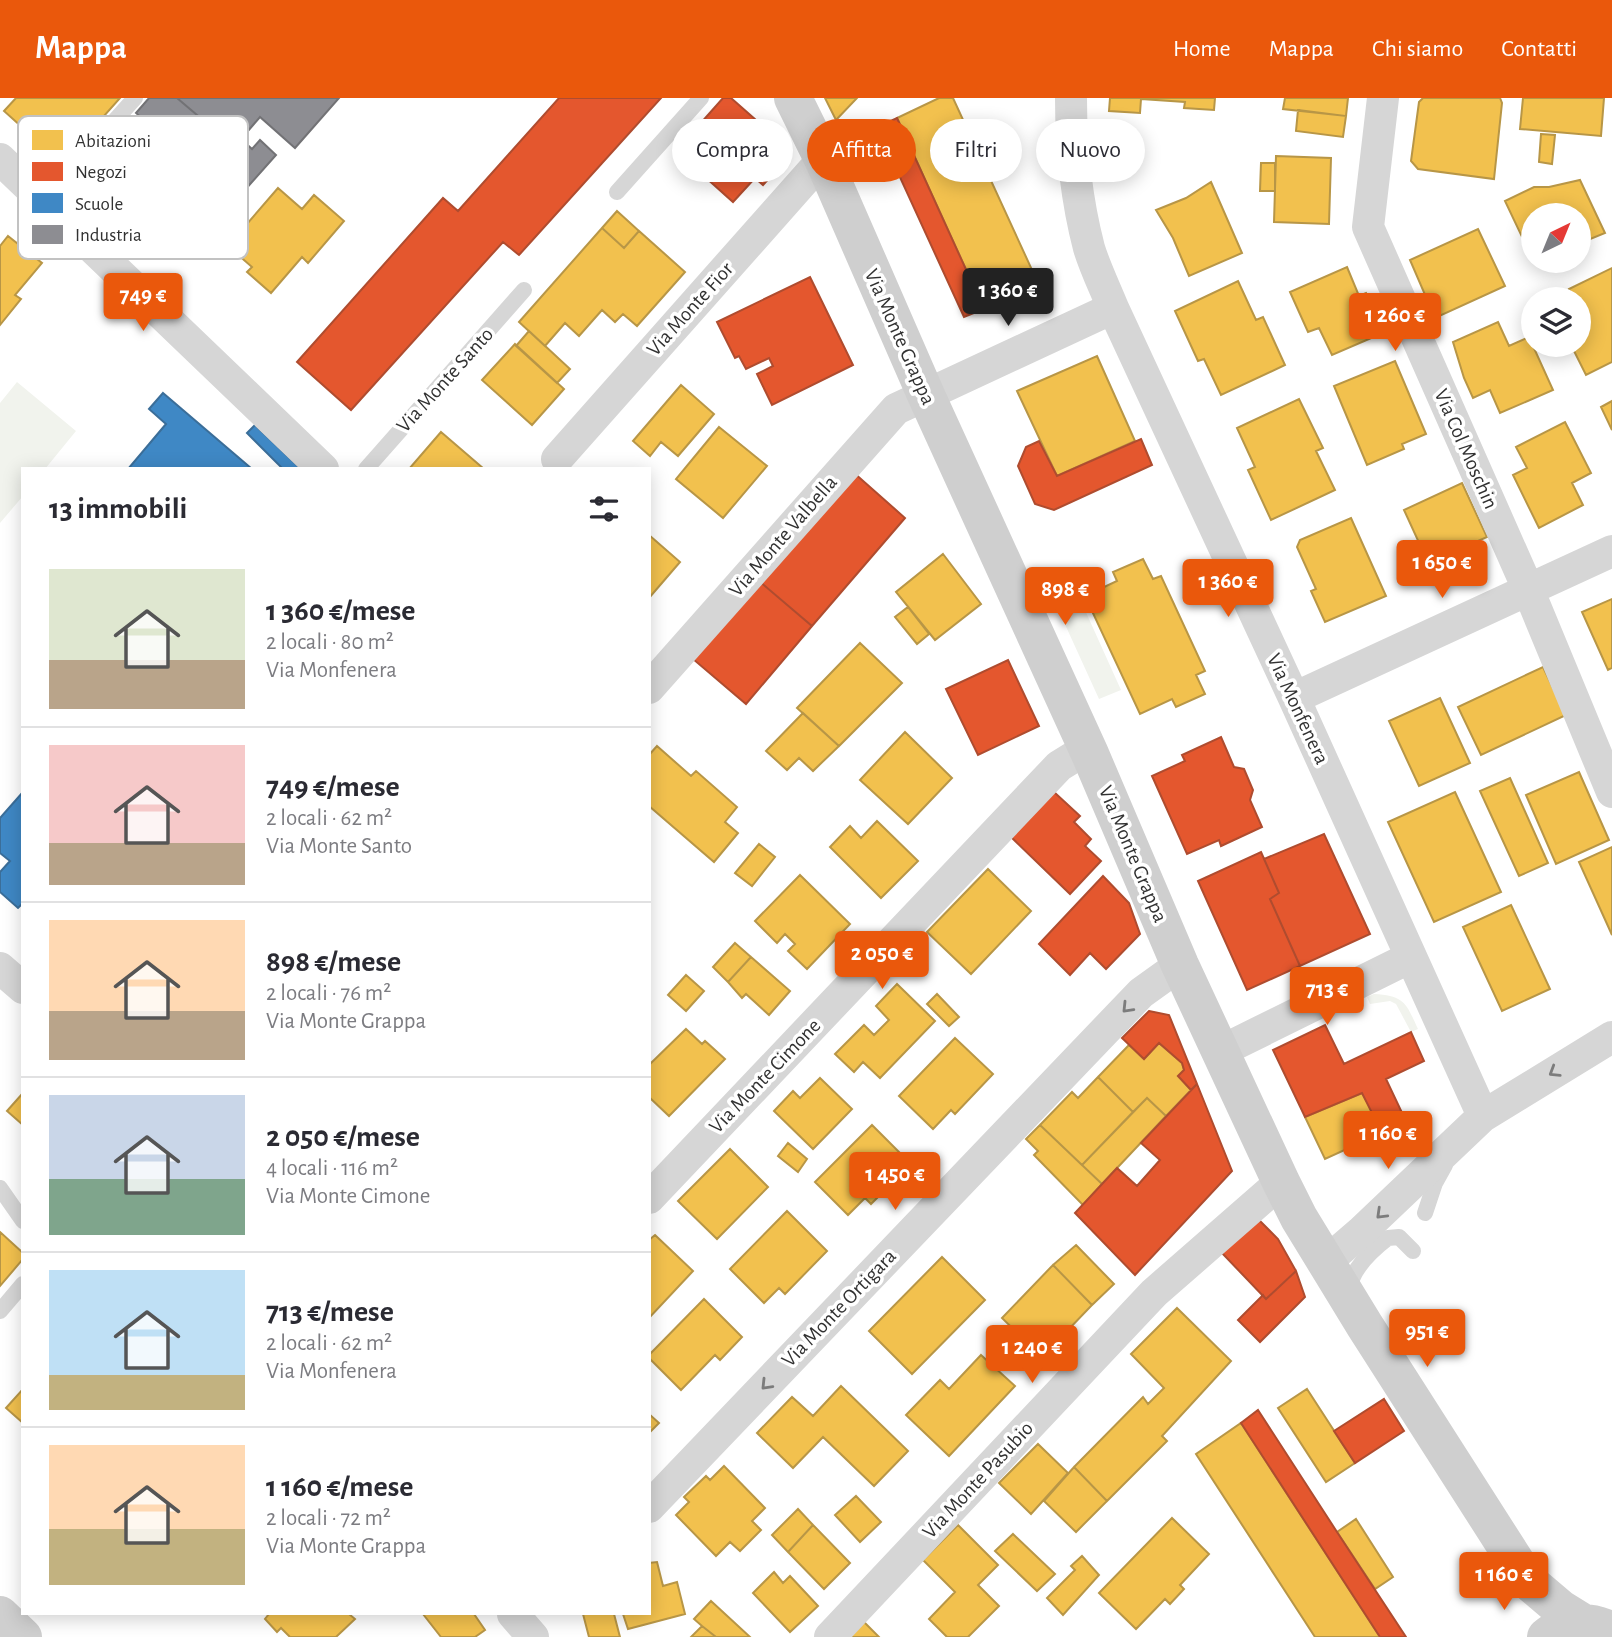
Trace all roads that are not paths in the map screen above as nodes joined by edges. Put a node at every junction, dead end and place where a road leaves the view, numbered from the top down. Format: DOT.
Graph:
graph roads {
  1 [pos="135,98"];
  2 [pos="701,98"];
  3 [pos="793,98"];
  4 [pos="1071,98"];
  5 [pos="1384,98"];
  6 [pos="119,116"];
  7 [pos="807,126"];
  8 [pos="0,159"];
  9 [pos="18,176"];
  10 [pos="807,177"];
  11 [pos="833,182"];
  12 [pos="617,192"];
  13 [pos="104,259"];
  14 [pos="524,290"];
  15 [pos="1113,308"];
  16 [pos="926,396"];
  17 [pos="557,458"];
  18 [pos="321,467"];
  19 [pos="368,467"];
  20 [pos="1612,551"];
  21 [pos="1528,589"];
  22 [pos="651,686"];
  23 [pos="1294,698"];
  24 [pos="1088,748"];
  25 [pos="1612,792"];
  26 [pos="1411,957"];
  27 [pos="1180,965"];
  28 [pos="0,968"];
  29 [pos="21,986"];
  30 [pos="1612,1037"];
  31 [pos="1219,1052"];
  32 [pos="1483,1116"];
  33 [pos="1281,1182"];
  34 [pos="0,1188"];
  35 [pos="651,1196"];
  36 [pos="1424,1213"];
  37 [pos="21,1218"];
  38 [pos="1413,1251"];
  39 [pos="1326,1262"];
  40 [pos="21,1286"];
  41 [pos="1349,1300"];
  42 [pos="0,1311"];
  43 [pos="651,1505"];
  44 [pos="1528,1581"];
  45 [pos="0,1615"];
  46 [pos="1597,1627"];
  47 [pos="23,1637"];
  48 [pos="830,1637"];
  49 [pos="1536,1637"];
  50 [pos="1546,1637"];
  1 -- 6 [label="lane"];
  2 -- 12 [label="lane"];
  3 -- 7 [label="main road, Via Monte Grappa"];
  4 -- 15 [label="street, Via Monfenera"];
  5 -- 21 [label="street, Via Col Moschin"];
  8 -- 9 [label="street"];
  10 -- 17 [label="street, Via Monte Fior"];
  11 -- 16 [label="main road, Via Monte Grappa"];
  13 -- 18 [label="street"];
  14 -- 19 [label="lane, Via Monte Santo"];
  15 -- 16 [label="street"];
  15 -- 23 [label="street, Via Monfenera"];
  16 -- 22 [label="street, Via Monte Valbella"];
  16 -- 24 [label="main road, Via Monte Grappa"];
  20 -- 21 [label="street"];
  21 -- 23 [label="street"];
  21 -- 25 [label="street, Via Col Moschin"];
  23 -- 26 [label="street, Via Monfenera"];
  24 -- 27 [label="main road, Via Monte Grappa"];
  24 -- 35 [label="street, Via Monte Cimone"];
  26 -- 31 [label="street"];
  26 -- 32 [label="street, Via Monfenera"];
  27 -- 31 [label="main road, Via Monte Grappa"];
  27 -- 43 [label="street, Via Monte Ortigara, one-way"];
  28 -- 29 [label="street"];
  30 -- 32 [label="street, one-way"];
  31 -- 33 [label="main road, Via Monte Grappa"];
  32 -- 36 [label="lane"];
  32 -- 39 [label="street, one-way"];
  33 -- 39 [label="main road, Via Monte Grappa"];
  33 -- 48 [label="street, Via Monte Pasubio"];
  34 -- 37 [label="lane"];
  38 -- 41 [label="lane"];
  39 -- 41 [label="main road, Via Monte Grappa"];
  40 -- 42 [label="lane"];
  41 -- 44 [label="main road, Via Monte Grappa"];
  44 -- 46 [label="main road, Via Monte Grappa"];
  44 -- 49 [label="main road, Via Monte Grappa"];
  45 -- 47 [label="main road"];
  46 -- 50 [label="main road, Via Monte Grappa"];
}
